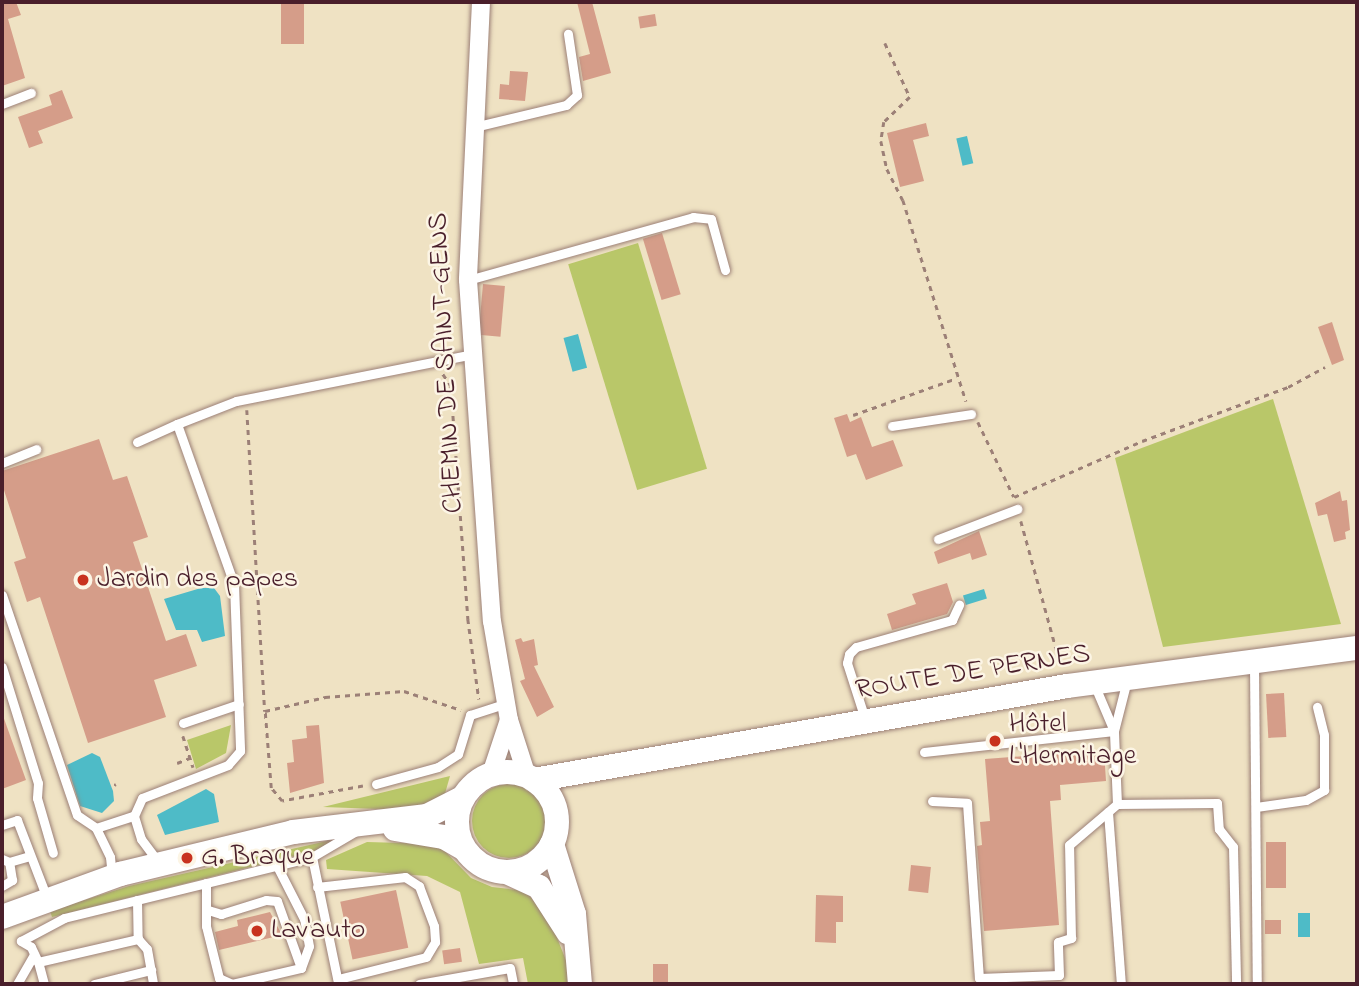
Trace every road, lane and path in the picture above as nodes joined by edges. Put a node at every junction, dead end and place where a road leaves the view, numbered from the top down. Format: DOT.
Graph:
graph roads {
  1 [pos="481,2"];
  2 [pos="568,34"];
  3 [pos="885,43"];
  4 [pos="32,93"];
  5 [pos="2,104"];
  6 [pos="473,128"];
  7 [pos="725,270"];
  8 [pos="468,280"];
  9 [pos="473,354"];
  10 [pos="432,360"];
  11 [pos="1325,367"];
  12 [pos="957,378"];
  13 [pos="247,409"];
  14 [pos="971,414"];
  15 [pos="853,415"];
  16 [pos="177,424"];
  17 [pos="892,426"];
  18 [pos="137,442"];
  19 [pos="36,449"];
  20 [pos="2,463"];
  21 [pos="1014,497"];
  22 [pos="1017,509"];
  23 [pos="938,539"];
  24 [pos="2,595"];
  25 [pos="959,605"];
  26 [pos="1357,648"];
  27 [pos="1254,660"];
  28 [pos="2,667"];
  29 [pos="1127,678"];
  30 [pos="1094,682"];
  31 [pos="1067,686"];
  32 [pos="239,704"];
  33 [pos="1317,707"];
  34 [pos="482,709"];
  35 [pos="265,710"];
  36 [pos="508,711"];
  37 [pos="470,715"];
  38 [pos="866,721"];
  39 [pos="183,723"];
  40 [pos="1114,732"];
  41 [pos="924,752"];
  42 [pos="190,758"];
  43 [pos="177,763"];
  44 [pos="194,770"];
  45 [pos="600,770"];
  46 [pos="491,774"];
  47 [pos="531,778"];
  48 [pos="376,784"];
  49 [pos="462,798"];
  50 [pos="932,800"];
  51 [pos="1117,804"];
  52 [pos="1256,807"];
  53 [pos="1108,812"];
  54 [pos="556,815"];
  55 [pos="134,816"];
  56 [pos="2,825"];
  57 [pos="363,825"];
  58 [pos="96,828"];
  59 [pos="552,844"];
  60 [pos="463,848"];
  61 [pos="52,853"];
  62 [pos="30,856"];
  63 [pos="312,857"];
  64 [pos="5,860"];
  65 [pos="160,864"];
  66 [pos="277,866"];
  67 [pos="509,873"];
  68 [pos="112,876"];
  69 [pos="206,883"];
  70 [pos="2,886"];
  71 [pos="317,887"];
  72 [pos="137,900"];
  73 [pos="42,902"];
  74 [pos="208,910"];
  75 [pos="2,917"];
  76 [pos="11,936"];
  77 [pos="138,939"];
  78 [pos="576,949"];
  79 [pos="36,958"];
  80 [pos="301,968"];
  81 [pos="151,970"];
  82 [pos="338,982"];
  83 [pos="17,984"];
  84 [pos="44,984"];
  85 [pos="93,984"];
  86 [pos="153,984"];
  87 [pos="419,984"];
  88 [pos="513,984"];
  89 [pos="580,984"];
  90 [pos="1121,984"];
  91 [pos="1236,984"];
  92 [pos="1257,984"];
  1 -- 6 [label="street, CHEMIN DE SAINT-GENS"];
  2 -- 6 [label="lane"];
  3 -- 12 [label="path"];
  4 -- 5 [label="lane"];
  6 -- 8 [label="street, CHEMIN DE SAINT-GENS"];
  7 -- 8 [label="lane"];
  8 -- 9 [label="street, CHEMIN DE SAINT-GENS"];
  9 -- 10 [label="lane"];
  9 -- 36 [label="street, CHEMIN DE SAINT-GENS"];
  10 -- 16 [label="lane"];
  10 -- 34 [label="path"];
  11 -- 21 [label="path"];
  12 -- 14 [label="path"];
  12 -- 15 [label="path"];
  13 -- 35 [label="path"];
  14 -- 17 [label="lane"];
  14 -- 21 [label="path"];
  16 -- 18 [label="lane"];
  16 -- 32 [label="lane"];
  19 -- 20 [label="lane"];
  21 -- 22 [label="path"];
  22 -- 23 [label="lane"];
  22 -- 31 [label="path"];
  24 -- 58 [label="lane"];
  25 -- 38 [label="lane"];
  26 -- 27 [label="main road, ROUTE DE PERNES"];
  27 -- 29 [label="main road, ROUTE DE PERNES"];
  27 -- 52 [label="lane"];
  28 -- 61 [label="lane"];
  29 -- 30 [label="main road, ROUTE DE PERNES"];
  29 -- 40 [label="lane"];
  30 -- 31 [label="main road, ROUTE DE PERNES"];
  30 -- 40 [label="lane"];
  31 -- 38 [label="main road, ROUTE DE PERNES"];
  32 -- 39 [label="lane"];
  32 -- 55 [label="lane"];
  33 -- 52 [label="lane"];
  34 -- 36 [label="lane"];
  34 -- 37 [label="lane"];
  35 -- 37 [label="path"];
  35 -- 48 [label="path"];
  36 -- 46 [label="street, CHEMIN DE SAINT-GENS"];
  36 -- 47 [label="street, CHEMIN DE SAINT-GENS"];
  37 -- 48 [label="lane"];
  38 -- 45 [label="main road, ROUTE DE PERNES"];
  39 -- 42 [label="path"];
  40 -- 41 [label="lane"];
  40 -- 51 [label="lane"];
  42 -- 43 [label="path"];
  42 -- 44 [label="path"];
  45 -- 47 [label="main road, ROUTE DE PERNES"];
  45 -- 54 [label="main road"];
  46 -- 47 [label="main road"];
  46 -- 49 [label="main road"];
  47 -- 54 [label="main road"];
  49 -- 57 [label="main road"];
  49 -- 60 [label="main road"];
  50 -- 53 [label="lane"];
  51 -- 53 [label="lane"];
  51 -- 91 [label="lane"];
  52 -- 92 [label="lane"];
  53 -- 90 [label="lane"];
  54 -- 59 [label="main road"];
  55 -- 58 [label="lane"];
  55 -- 65 [label="lane"];
  56 -- 62 [label="lane"];
  57 -- 60 [label="main road"];
  57 -- 63 [label="lane"];
  57 -- 65 [label="main road"];
  58 -- 68 [label="lane"];
  59 -- 67 [label="main road"];
  59 -- 78 [label="main road"];
  60 -- 67 [label="main road"];
  62 -- 64 [label="lane"];
  62 -- 73 [label="lane"];
  63 -- 66 [label="lane"];
  63 -- 71 [label="lane"];
  64 -- 70 [label="lane"];
  65 -- 68 [label="main road"];
  66 -- 69 [label="lane"];
  66 -- 80 [label="lane"];
  67 -- 78 [label="main road"];
  68 -- 73 [label="main road"];
  69 -- 72 [label="lane"];
  69 -- 74 [label="lane"];
  71 -- 82 [label="lane"];
  71 -- 82 [label="lane"];
  72 -- 76 [label="lane"];
  72 -- 77 [label="lane"];
  73 -- 75 [label="main road"];
  73 -- 76 [label="main road"];
  74 -- 80 [label="lane"];
  74 -- 80 [label="lane"];
  76 -- 79 [label="lane"];
  77 -- 79 [label="lane"];
  77 -- 81 [label="lane"];
  78 -- 89 [label="main road"];
  79 -- 83 [label="lane"];
  79 -- 84 [label="lane"];
  81 -- 85 [label="lane"];
  81 -- 86 [label="lane"];
  87 -- 88 [label="lane"];
}
